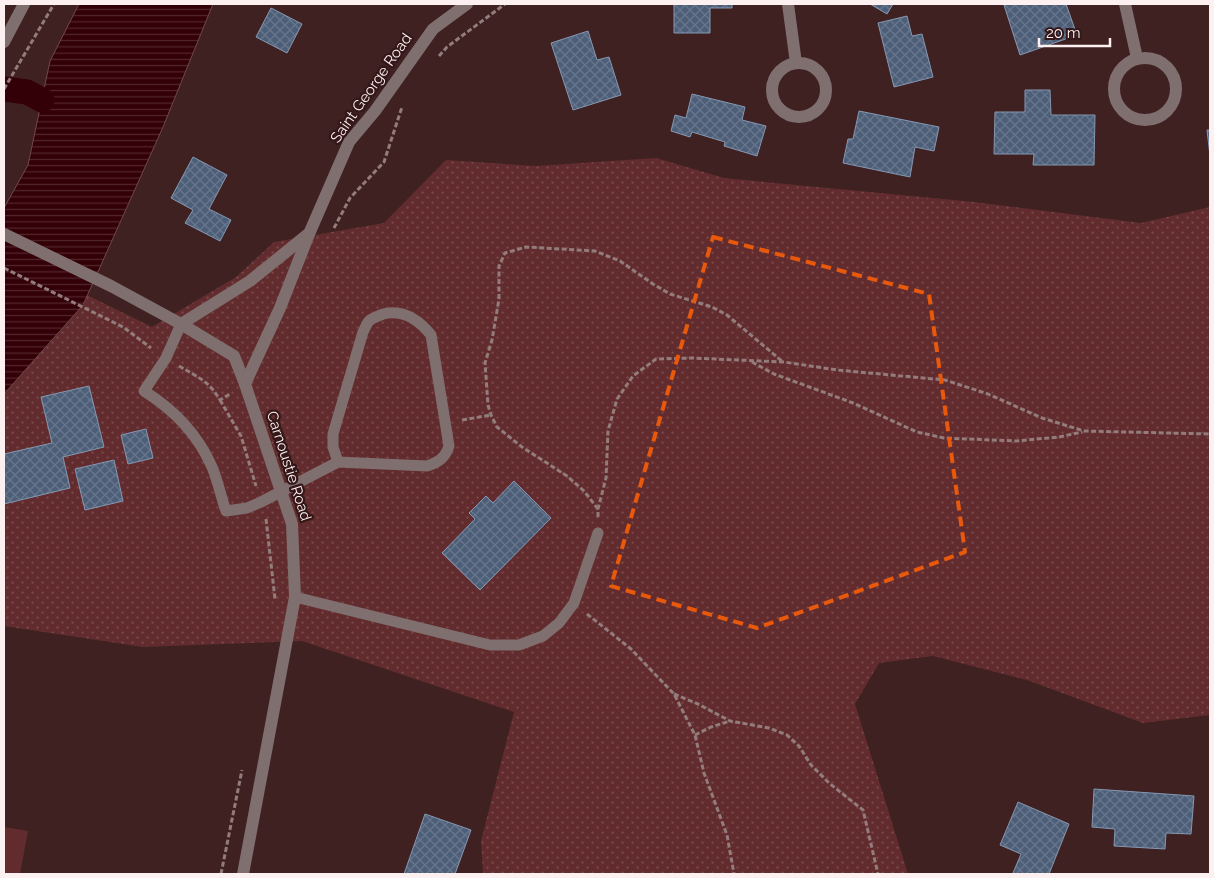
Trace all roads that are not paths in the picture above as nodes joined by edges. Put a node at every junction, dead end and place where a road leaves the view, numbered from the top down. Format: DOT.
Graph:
graph roads {
  1 [pos="24,4"];
  2 [pos="467,4"];
  3 [pos="788,4"];
  4 [pos="1125,4"];
  5 [pos="4,42"];
  6 [pos="1137,58"];
  7 [pos="796,63"];
  8 [pos="4,234"];
  9 [pos="309,234"];
  10 [pos="181,324"];
  11 [pos="245,384"];
  12 [pos="338,462"];
  13 [pos="282,490"];
  14 [pos="598,533"];
  15 [pos="295,597"];
  16 [pos="243,874"];
  1 -- 5 [label="street"];
  2 -- 9 [label="street, Saint George Road"];
  3 -- 7 [label="street"];
  4 -- 6 [label="street"];
  6 -- 6 [label="street"];
  7 -- 7 [label="street"];
  8 -- 10 [label="street, Carnoustie Road"];
  9 -- 10 [label="street, Saint George Road"];
  9 -- 11 [label="street, Saint George Road"];
  10 -- 11 [label="street, Carnoustie Road"];
  10 -- 13 [label="lane"];
  11 -- 13 [label="street, Carnoustie Road"];
  12 -- 12 [label="lane"];
  12 -- 13 [label="lane"];
  13 -- 15 [label="street, Carnoustie Road"];
  14 -- 15 [label="lane"];
  15 -- 16 [label="street, Carnoustie Road"];
}
